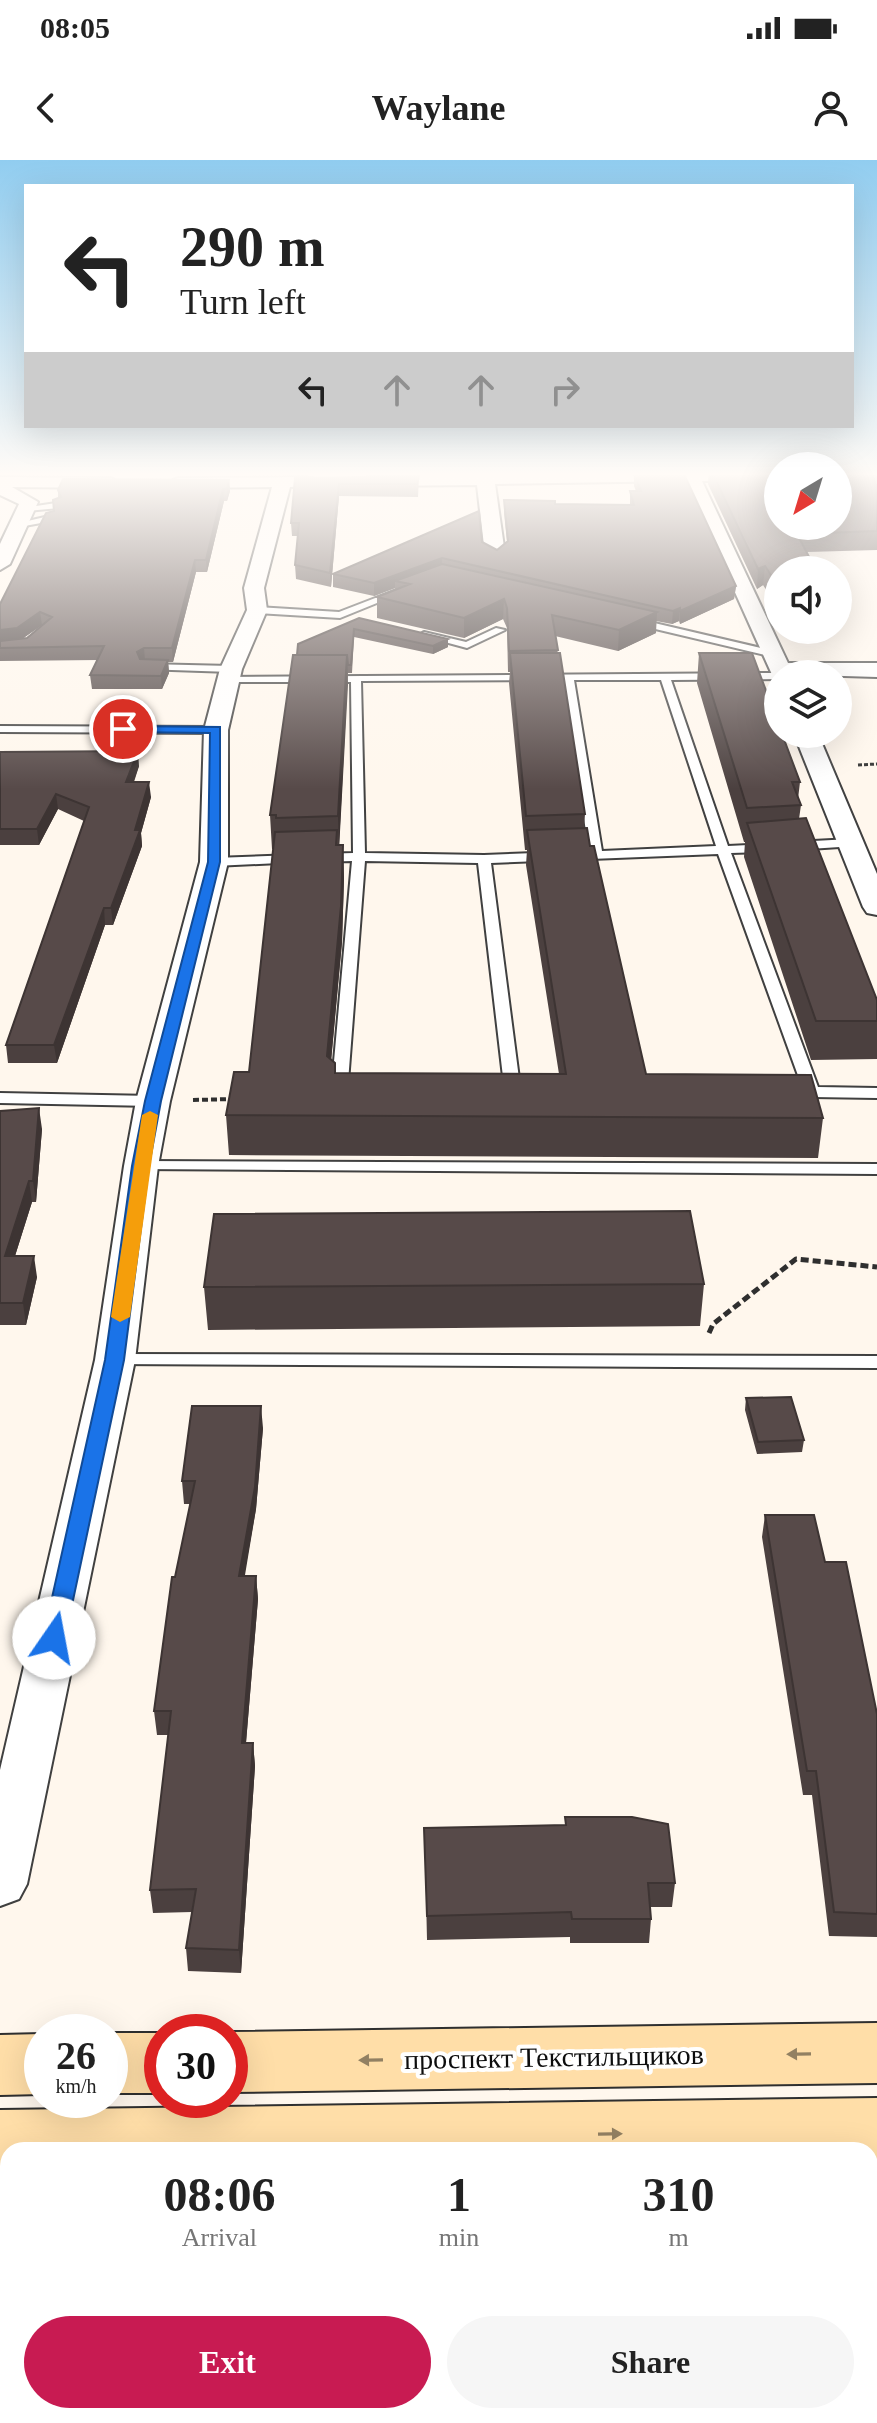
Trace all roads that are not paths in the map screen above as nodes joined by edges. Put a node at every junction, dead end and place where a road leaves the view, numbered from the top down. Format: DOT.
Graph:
graph roads {
  1 [pos="257,578"];
  2 [pos="738,578"];
  3 [pos="412,588"];
  4 [pos="257,610"];
  5 [pos="340,615"];
  6 [pos="622,619"];
  7 [pos="368,622"];
  8 [pos="500,630"];
  9 [pos="410,632"];
  10 [pos="775,660"];
  11 [pos="764,663"];
  12 [pos="145,667"];
  13 [pos="764,669"];
  14 [pos="852,669"];
  15 [pos="877,670"];
  16 [pos="229,674"];
  17 [pos="665,677"];
  18 [pos="568,678"];
  19 [pos="356,680"];
  20 [pos="0,729"];
  21 [pos="216,730"];
  22 [pos="812,748"];
  23 [pos="851,843"];
  24 [pos="723,850"];
  25 [pos="596,855"];
  26 [pos="359,857"];
  27 [pos="484,859"];
  28 [pos="214,862"];
  29 [pos="877,907"];
  30 [pos="877,1093"];
  31 [pos="513,1094"];
  32 [pos="339,1095"];
  33 [pos="0,1098"];
  34 [pos="153,1101"];
  35 [pos="141,1166"];
  36 [pos="877,1169"];
  37 [pos="115,1360"];
  38 [pos="877,1362"];
  39 [pos="0,1884"];
  40 [pos="877,2053"];
  41 [pos="248,2062"];
  42 [pos="24,2064"];
  43 [pos="0,2065"];
  44 [pos="877,2130"];
  45 [pos="0,2142"];
  1 -- 4 [label="street"];
  2 -- 10 [label="street"];
  3 -- 5 [label="lane"];
  4 -- 5 [label="lane"];
  4 -- 16 [label="street"];
  5 -- 7 [label="lane"];
  6 -- 11 [label="lane"];
  8 -- 9 [label="lane"];
  12 -- 16 [label="lane"];
  13 -- 17 [label="lane"];
  14 -- 15 [label="street"];
  16 -- 19 [label="lane"];
  16 -- 21 [label="street"];
  17 -- 18 [label="lane"];
  17 -- 24 [label="lane"];
  18 -- 19 [label="lane"];
  18 -- 25 [label="lane"];
  19 -- 26 [label="lane"];
  20 -- 21 [label="lane"];
  21 -- 28 [label="street"];
  22 -- 23 [label="street"];
  23 -- 24 [label="lane"];
  23 -- 29 [label="street"];
  24 -- 25 [label="lane"];
  24 -- 30 [label="lane"];
  25 -- 27 [label="lane"];
  26 -- 27 [label="lane"];
  26 -- 28 [label="lane"];
  26 -- 32 [label="lane"];
  27 -- 31 [label="lane"];
  28 -- 34 [label="street"];
  33 -- 34 [label="lane"];
  34 -- 35 [label="street"];
  35 -- 36 [label="lane"];
  35 -- 37 [label="street"];
  37 -- 38 [label="lane"];
  37 -- 39 [label="street"];
  40 -- 41 [label="main road, проспект Текстильщиков, one-way"];
  42 -- 43 [label="main road"];
  45 -- 44 [label="main road, one-way"];
}
